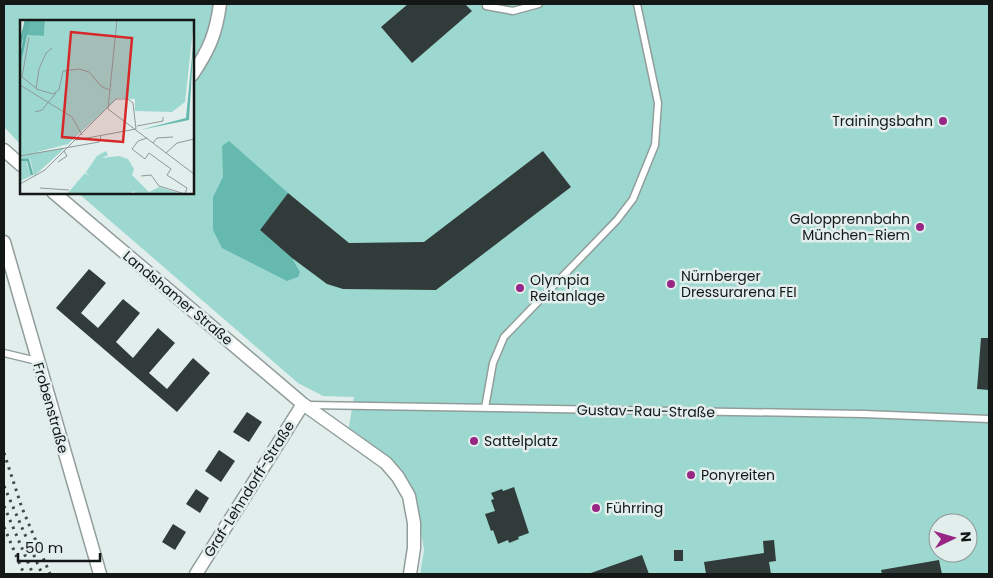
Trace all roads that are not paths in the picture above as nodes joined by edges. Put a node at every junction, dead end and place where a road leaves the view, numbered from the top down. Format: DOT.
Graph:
graph roads {
  1 [pos="220,4"];
  2 [pos="539,4"];
  3 [pos="637,4"];
  4 [pos="486,6"];
  5 [pos="194,72"];
  6 [pos="4,150"];
  7 [pos="20,165"];
  8 [pos="55,194"];
  9 [pos="4,242"];
  10 [pos="4,353"];
  11 [pos="37,361"];
  12 [pos="303,404"];
  13 [pos="485,408"];
  14 [pos="989,419"];
  15 [pos="100,574"];
  16 [pos="196,574"];
  17 [pos="410,574"];
  1 -- 5 [label="street"];
  2 -- 4 [label="lane"];
  3 -- 13 [label="lane"];
  6 -- 7 [label="street"];
  8 -- 12 [label="street, Landshamer Straße"];
  9 -- 11 [label="street, Frobenstraße"];
  10 -- 11 [label="lane"];
  11 -- 15 [label="street, Frobenstraße"];
  12 -- 13 [label="lane, Gustav-Rau-Straße"];
  12 -- 16 [label="street, Graf-Lehndorff-Straße"];
  12 -- 17 [label="street, Landshamer Straße"];
  13 -- 14 [label="lane, Gustav-Rau-Straße"];
}
